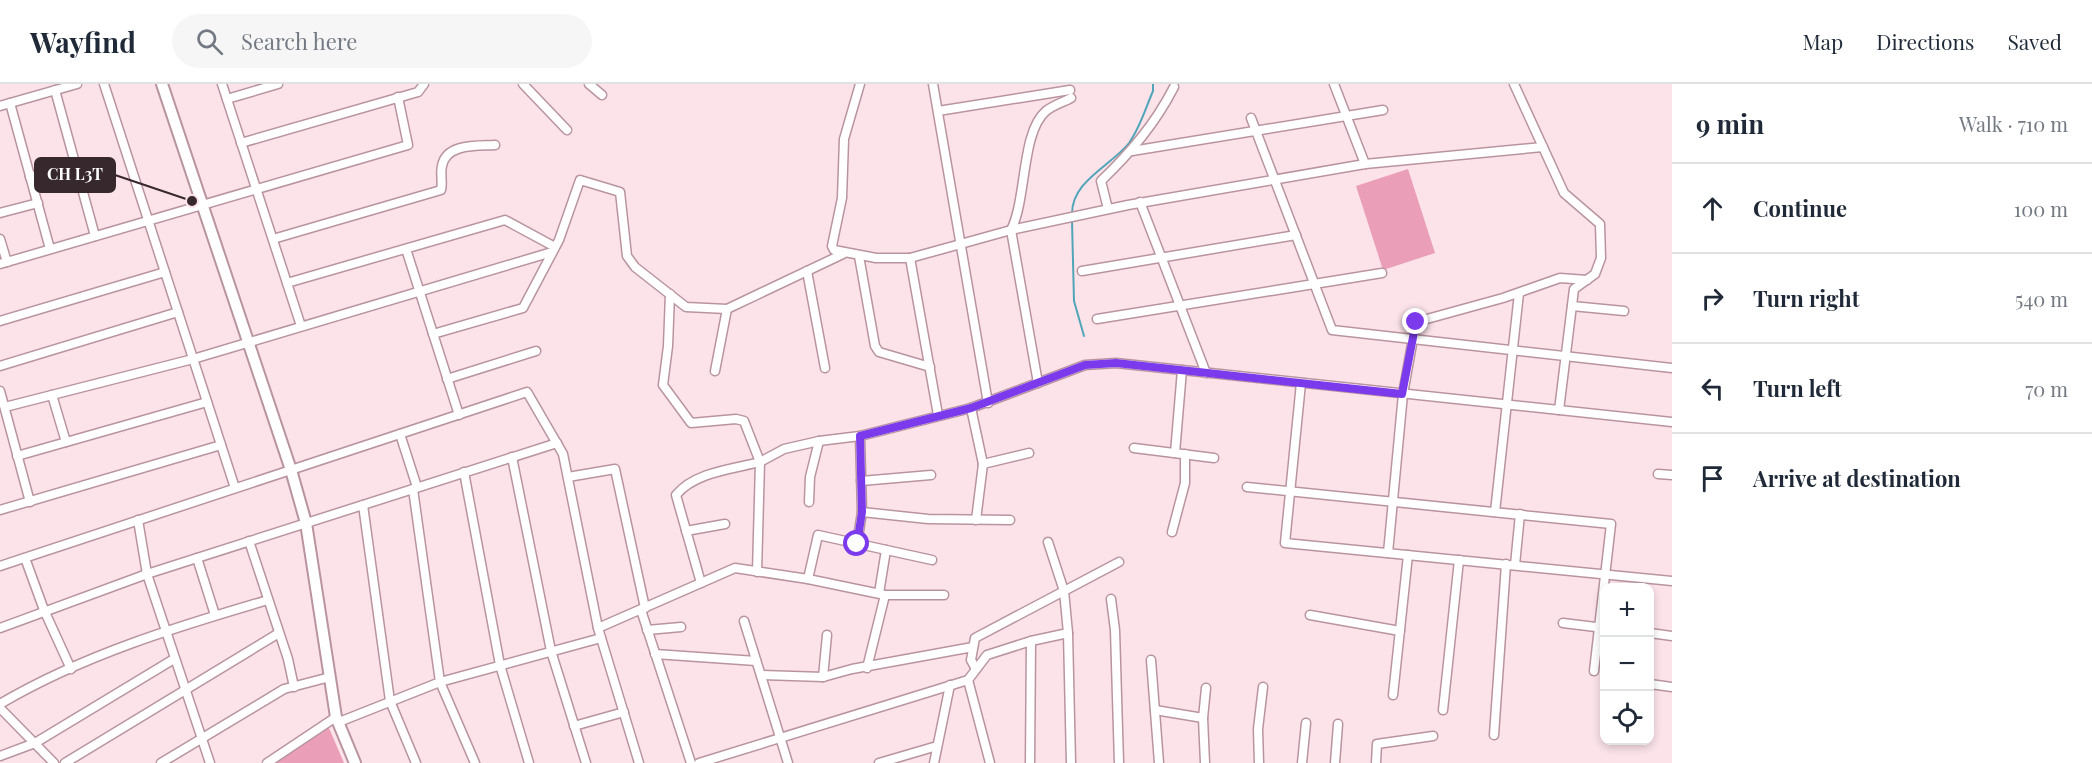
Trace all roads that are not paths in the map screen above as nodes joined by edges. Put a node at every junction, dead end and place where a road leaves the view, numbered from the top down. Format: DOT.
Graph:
graph roads {
  1 [pos="77,84"];
  2 [pos="104,84"];
  3 [pos="162,84"];
  4 [pos="222,84"];
  5 [pos="278,84"];
  6 [pos="424,84"];
  7 [pos="523,84"];
  8 [pos="589,84"];
  9 [pos="860,84"];
  10 [pos="933,84"];
  11 [pos="1334,84"];
  12 [pos="1514,84"];
  13 [pos="1174,87"];
  14 [pos="55,90"];
  15 [pos="602,94"];
  16 [pos="1071,94"];
  17 [pos="398,98"];
  18 [pos="227,99"];
  19 [pos="10,103"];
  20 [pos="0,106"];
  21 [pos="1383,110"];
  22 [pos="938,111"];
  23 [pos="1347,116"];
  24 [pos="1251,118"];
  25 [pos="567,130"];
  26 [pos="1256,131"];
  27 [pos="241,143"];
  28 [pos="495,145"];
  29 [pos="1543,147"];
  30 [pos="1132,151"];
  31 [pos="75,163"];
  32 [pos="1365,164"];
  33 [pos="30,177"];
  34 [pos="1275,180"];
  35 [pos="256,189"];
  36 [pos="1140,202"];
  37 [pos="38,203"];
  38 [pos="202,205"];
  39 [pos="1108,209"];
  40 [pos="0,213"];
  41 [pos="148,221"];
  42 [pos="1011,230"];
  43 [pos="1296,235"];
  44 [pos="95,236"];
  45 [pos="0,239"];
  46 [pos="273,239"];
  47 [pos="960,244"];
  48 [pos="50,249"];
  49 [pos="406,249"];
  50 [pos="554,249"];
  51 [pos="843,254"];
  52 [pos="859,256"];
  53 [pos="1161,257"];
  54 [pos="910,258"];
  55 [pos="3,263"];
  56 [pos="807,271"];
  57 [pos="1082,271"];
  58 [pos="165,272"];
  59 [pos="1382,273"];
  60 [pos="1587,280"];
  61 [pos="287,283"];
  62 [pos="1314,284"];
  63 [pos="419,291"];
  64 [pos="1519,293"];
  65 [pos="670,294"];
  66 [pos="1180,306"];
  67 [pos="1572,306"];
  68 [pos="727,309"];
  69 [pos="1624,311"];
  70 [pos="178,312"];
  71 [pos="1097,319"];
  72 [pos="0,321"];
  73 [pos="302,326"];
  74 [pos="433,334"];
  75 [pos="1413,339"];
  76 [pos="248,342"];
  77 [pos="1513,350"];
  78 [pos="536,351"];
  79 [pos="1566,356"];
  80 [pos="193,359"];
  81 [pos="0,366"];
  82 [pos="930,367"];
  83 [pos="825,368"];
  84 [pos="1672,368"];
  85 [pos="1182,370"];
  86 [pos="715,371"];
  87 [pos="1206,373"];
  88 [pos="447,379"];
  89 [pos="1038,383"];
  90 [pos="1301,383"];
  91 [pos="0,391"];
  92 [pos="1402,394"];
  93 [pos="52,395"];
  94 [pos="207,402"];
  95 [pos="988,403"];
  96 [pos="1507,405"];
  97 [pos="5,407"];
  98 [pos="971,408"];
  99 [pos="1559,410"];
  100 [pos="459,415"];
  101 [pos="939,415"];
  102 [pos="1672,422"];
  103 [pos="400,434"];
  104 [pos="860,436"];
  105 [pos="819,441"];
  106 [pos="66,442"];
  107 [pos="557,443"];
  108 [pos="221,445"];
  109 [pos="1134,448"];
  110 [pos="1029,453"];
  111 [pos="1175,453"];
  112 [pos="1185,454"];
  113 [pos="17,456"];
  114 [pos="512,457"];
  115 [pos="1214,458"];
  116 [pos="760,462"];
  117 [pos="983,464"];
  118 [pos="291,470"];
  119 [pos="464,472"];
  120 [pos="1658,474"];
  121 [pos="931,475"];
  122 [pos="1672,475"];
  123 [pos="568,477"];
  124 [pos="861,481"];
  125 [pos="1247,487"];
  126 [pos="235,488"];
  127 [pos="415,488"];
  128 [pos="1290,491"];
  129 [pos="30,502"];
  130 [pos="809,502"];
  131 [pos="1393,502"];
  132 [pos="363,505"];
  133 [pos="0,510"];
  134 [pos="862,512"];
  135 [pos="1496,512"];
  136 [pos="1520,514"];
  137 [pos="138,520"];
  138 [pos="976,520"];
  139 [pos="1010,520"];
  140 [pos="306,523"];
  141 [pos="725,524"];
  142 [pos="686,531"];
  143 [pos="1172,532"];
  144 [pos="249,541"];
  145 [pos="1048,542"];
  146 [pos="857,544"];
  147 [pos="886,550"];
  148 [pos="1388,553"];
  149 [pos="1408,555"];
  150 [pos="25,558"];
  151 [pos="196,558"];
  152 [pos="932,560"];
  153 [pos="1459,560"];
  154 [pos="1119,562"];
  155 [pos="1510,565"];
  156 [pos="0,566"];
  157 [pos="757,572"];
  158 [pos="147,574"];
  159 [pos="1605,574"];
  160 [pos="808,579"];
  161 [pos="1672,580"];
  162 [pos="701,583"];
  163 [pos="1604,583"];
  164 [pos="1064,591"];
  165 [pos="882,594"];
  166 [pos="944,595"];
  167 [pos="268,600"];
  168 [pos="1111,600"];
  169 [pos="643,609"];
  170 [pos="44,610"];
  171 [pos="215,615"];
  172 [pos="1310,615"];
  173 [pos="744,621"];
  174 [pos="1563,622"];
  175 [pos="681,627"];
  176 [pos="1600,627"];
  177 [pos="0,628"];
  178 [pos="598,628"];
  179 [pos="165,630"];
  180 [pos="647,630"];
  181 [pos="1400,631"];
  182 [pos="279,633"];
  183 [pos="1068,633"];
  184 [pos="1654,634"];
  185 [pos="827,635"];
  186 [pos="1672,636"];
  187 [pos="1600,637"];
  188 [pos="601,638"];
  189 [pos="1031,641"];
  190 [pos="974,647"];
  191 [pos="551,651"];
  192 [pos="655,654"];
  193 [pos="174,659"];
  194 [pos="1151,660"];
  195 [pos="756,661"];
  196 [pos="500,665"];
  197 [pos="867,668"];
  198 [pos="71,669"];
  199 [pos="976,669"];
  200 [pos="1594,671"];
  201 [pos="761,675"];
  202 [pos="330,677"];
  203 [pos="823,677"];
  204 [pos="968,680"];
  205 [pos="440,682"];
  206 [pos="950,685"];
  207 [pos="1654,685"];
  208 [pos="294,687"];
  209 [pos="1263,687"];
  210 [pos="1672,687"];
  211 [pos="1206,688"];
  212 [pos="185,689"];
  213 [pos="1393,695"];
  214 [pos="390,701"];
  215 [pos="0,706"];
  216 [pos="1155,710"];
  217 [pos="1443,710"];
  218 [pos="624,712"];
  219 [pos="1203,718"];
  220 [pos="338,719"];
  221 [pos="1306,723"];
  222 [pos="1338,724"];
  223 [pos="574,726"];
  224 [pos="1494,735"];
  225 [pos="1432,736"];
  226 [pos="202,738"];
  227 [pos="780,738"];
  228 [pos="35,743"];
  229 [pos="937,746"];
  230 [pos="0,756"];
  231 [pos="54,763"];
  232 [pos="65,763"];
  233 [pos="161,763"];
  234 [pos="210,763"];
  235 [pos="267,763"];
  236 [pos="355,763"];
  237 [pos="416,763"];
  238 [pos="475,763"];
  239 [pos="530,763"];
  240 [pos="586,763"];
  241 [pos="639,763"];
  242 [pos="691,763"];
  243 [pos="699,763"];
  244 [pos="788,763"];
  245 [pos="879,763"];
  246 [pos="934,763"];
  247 [pos="990,763"];
  248 [pos="1030,763"];
  249 [pos="1071,763"];
  250 [pos="1119,763"];
  251 [pos="1159,763"];
  252 [pos="1206,763"];
  253 [pos="1259,763"];
  254 [pos="1302,763"];
  255 [pos="1335,763"];
  256 [pos="1376,763"];
  1 -- 14 [label="street"];
  2 -- 41 [label="street"];
  3 -- 38 [label="street"];
  4 -- 18 [label="street"];
  5 -- 18 [label="street"];
  6 -- 17 [label="street"];
  7 -- 25 [label="street"];
  8 -- 15 [label="street"];
  9 -- 51 [label="street"];
  10 -- 22 [label="street"];
  11 -- 23 [label="street"];
  12 -- 29 [label="street"];
  13 -- 30 [label="street"];
  14 -- 19 [label="street"];
  14 -- 31 [label="street"];
  16 -- 22 [label="street"];
  16 -- 42 [label="street"];
  17 -- 27 [label="street"];
  17 -- 35 [label="street"];
  18 -- 27 [label="street"];
  19 -- 20 [label="street"];
  19 -- 33 [label="street"];
  21 -- 23 [label="street"];
  22 -- 47 [label="street"];
  23 -- 26 [label="street"];
  23 -- 32 [label="street"];
  24 -- 26 [label="street"];
  26 -- 30 [label="street"];
  26 -- 34 [label="street"];
  27 -- 35 [label="street"];
  28 -- 46 [label="street"];
  29 -- 32 [label="street"];
  29 -- 60 [label="street"];
  30 -- 39 [label="street"];
  31 -- 33 [label="street"];
  31 -- 44 [label="street"];
  32 -- 34 [label="street"];
  33 -- 37 [label="street"];
  34 -- 36 [label="street"];
  34 -- 43 [label="street"];
  35 -- 38 [label="street"];
  35 -- 46 [label="street"];
  36 -- 39 [label="street"];
  36 -- 53 [label="street"];
  37 -- 40 [label="street"];
  37 -- 48 [label="street"];
  38 -- 41 [label="street"];
  38 -- 76 [label="street"];
  39 -- 42 [label="street"];
  41 -- 44 [label="street"];
  41 -- 58 [label="street"];
  42 -- 47 [label="street"];
  42 -- 89 [label="street"];
  43 -- 53 [label="street"];
  43 -- 62 [label="street"];
  44 -- 48 [label="street"];
  45 -- 55 [label="street"];
  46 -- 61 [label="street"];
  47 -- 54 [label="street"];
  47 -- 95 [label="street"];
  48 -- 55 [label="street"];
  49 -- 50 [label="street"];
  49 -- 61 [label="street"];
  49 -- 63 [label="street"];
  50 -- 63 [label="street"];
  50 -- 65 [label="street"];
  50 -- 74 [label="street"];
  51 -- 52 [label="street"];
  51 -- 56 [label="street"];
  52 -- 54 [label="street"];
  52 -- 82 [label="street"];
  53 -- 57 [label="street"];
  53 -- 66 [label="street"];
  54 -- 82 [label="street"];
  56 -- 68 [label="street"];
  56 -- 83 [label="street"];
  58 -- 70 [label="street"];
  58 -- 72 [label="street"];
  59 -- 62 [label="street"];
  60 -- 64 [label="street"];
  60 -- 67 [label="street"];
  61 -- 73 [label="street"];
  62 -- 66 [label="street"];
  62 -- 75 [label="street"];
  63 -- 73 [label="street"];
  63 -- 74 [label="street"];
  64 -- 75 [label="street"];
  64 -- 77 [label="street"];
  65 -- 68 [label="street"];
  65 -- 116 [label="street"];
  66 -- 71 [label="street"];
  66 -- 87 [label="street"];
  67 -- 69 [label="street"];
  67 -- 79 [label="street"];
  68 -- 86 [label="street"];
  70 -- 80 [label="street"];
  70 -- 81 [label="street"];
  73 -- 76 [label="street"];
  74 -- 88 [label="street"];
  75 -- 77 [label="street"];
  75 -- 92 [label="street"];
  76 -- 80 [label="street"];
  76 -- 118 [label="street"];
  77 -- 79 [label="street"];
  77 -- 96 [label="street"];
  78 -- 88 [label="street"];
  79 -- 84 [label="street"];
  79 -- 99 [label="street"];
  80 -- 93 [label="street"];
  80 -- 94 [label="street"];
  82 -- 101 [label="street"];
  85 -- 87 [label="street"];
  85 -- 89 [label="street"];
  85 -- 111 [label="street"];
  87 -- 90 [label="street"];
  88 -- 100 [label="street"];
  89 -- 95 [label="street"];
  90 -- 92 [label="street"];
  90 -- 128 [label="street"];
  91 -- 97 [label="street"];
  92 -- 96 [label="street"];
  92 -- 131 [label="street"];
  93 -- 97 [label="street"];
  93 -- 106 [label="street"];
  94 -- 106 [label="street"];
  94 -- 108 [label="street"];
  95 -- 98 [label="street"];
  96 -- 99 [label="street"];
  96 -- 135 [label="street"];
  97 -- 113 [label="street"];
  98 -- 101 [label="street"];
  98 -- 117 [label="street"];
  99 -- 102 [label="street"];
  100 -- 103 [label="street"];
  100 -- 107 [label="street"];
  101 -- 104 [label="street"];
  103 -- 118 [label="street"];
  103 -- 127 [label="street"];
  104 -- 105 [label="street"];
  104 -- 124 [label="street"];
  105 -- 116 [label="street"];
  105 -- 130 [label="street"];
  106 -- 113 [label="street"];
  107 -- 114 [label="street"];
  107 -- 123 [label="street"];
  108 -- 126 [label="street"];
  108 -- 129 [label="street"];
  109 -- 111 [label="street"];
  110 -- 117 [label="street"];
  111 -- 112 [label="street"];
  112 -- 115 [label="street"];
  112 -- 143 [label="street"];
  113 -- 129 [label="street"];
  114 -- 119 [label="street"];
  114 -- 191 [label="street"];
  116 -- 142 [label="street"];
  116 -- 157 [label="street"];
  117 -- 138 [label="street"];
  118 -- 126 [label="street"];
  118 -- 140 [label="street"];
  119 -- 127 [label="street"];
  119 -- 196 [label="street"];
  120 -- 122 [label="street"];
  121 -- 124 [label="street"];
  123 -- 169 [label="street"];
  123 -- 178 [label="street"];
  124 -- 134 [label="street"];
  125 -- 128 [label="street"];
  126 -- 137 [label="street"];
  127 -- 132 [label="street"];
  127 -- 205 [label="street"];
  128 -- 131 [label="street"];
  128 -- 148 [label="street"];
  129 -- 133 [label="street"];
  131 -- 135 [label="street"];
  131 -- 148 [label="street"];
  132 -- 140 [label="street"];
  132 -- 214 [label="street"];
  134 -- 138 [label="street"];
  134 -- 146 [label="street"];
  135 -- 136 [label="street"];
  136 -- 155 [label="street"];
  136 -- 159 [label="street"];
  137 -- 150 [label="street"];
  137 -- 158 [label="street"];
  138 -- 139 [label="street"];
  140 -- 144 [label="street"];
  140 -- 202 [label="street"];
  141 -- 142 [label="street"];
  142 -- 162 [label="street"];
  144 -- 151 [label="street"];
  144 -- 167 [label="street"];
  145 -- 164 [label="street"];
  146 -- 147 [label="street"];
  146 -- 160 [label="street"];
  147 -- 152 [label="street"];
  147 -- 165 [label="street"];
  148 -- 149 [label="street"];
  149 -- 153 [label="street"];
  149 -- 181 [label="street"];
  150 -- 156 [label="street"];
  150 -- 170 [label="street"];
  151 -- 158 [label="street"];
  151 -- 171 [label="street"];
  153 -- 155 [label="street"];
  153 -- 217 [label="street"];
  154 -- 164 [label="street"];
  155 -- 159 [label="street"];
  155 -- 224 [label="street"];
  157 -- 160 [label="street"];
  157 -- 162 [label="street"];
  158 -- 170 [label="street"];
  158 -- 179 [label="street"];
  159 -- 161 [label="street"];
  159 -- 163 [label="street"];
  160 -- 165 [label="street"];
  162 -- 169 [label="street"];
  164 -- 183 [label="street"];
  164 -- 190 [label="street"];
  165 -- 166 [label="street"];
  165 -- 197 [label="street"];
  167 -- 171 [label="street"];
  167 -- 182 [label="street"];
  168 -- 250 [label="street"];
  169 -- 178 [label="street"];
  169 -- 180 [label="street"];
  170 -- 177 [label="street"];
  170 -- 198 [label="street"];
  171 -- 179 [label="street"];
  172 -- 181 [label="street"];
  173 -- 195 [label="street"];
  174 -- 176 [label="street"];
  175 -- 180 [label="street"];
  178 -- 188 [label="street"];
  179 -- 193 [label="street"];
  179 -- 198 [label="street"];
  180 -- 192 [label="street"];
  181 -- 213 [label="street"];
  182 -- 208 [label="street"];
  182 -- 212 [label="street"];
  183 -- 189 [label="street"];
  183 -- 249 [label="street"];
  184 -- 186 [label="street"];
  185 -- 203 [label="street"];
  187 -- 200 [label="street"];
  188 -- 191 [label="street"];
  188 -- 218 [label="street"];
  189 -- 199 [label="street"];
  189 -- 248 [label="street"];
  190 -- 197 [label="street"];
  190 -- 199 [label="street"];
  191 -- 196 [label="street"];
  191 -- 223 [label="street"];
  192 -- 195 [label="street"];
  192 -- 242 [label="street"];
  193 -- 212 [label="street"];
  193 -- 228 [label="street"];
  194 -- 216 [label="street"];
  195 -- 201 [label="street"];
  196 -- 205 [label="street"];
  196 -- 239 [label="street"];
  197 -- 203 [label="street"];
  198 -- 215 [label="street"];
  199 -- 204 [label="street"];
  201 -- 203 [label="street"];
  201 -- 227 [label="street"];
  202 -- 208 [label="street"];
  202 -- 220 [label="street"];
  204 -- 206 [label="street"];
  204 -- 247 [label="street"];
  205 -- 214 [label="street"];
  205 -- 238 [label="street"];
  206 -- 227 [label="street"];
  206 -- 229 [label="street"];
  207 -- 210 [label="street"];
  208 -- 226 [label="street"];
  209 -- 253 [label="street"];
  211 -- 219 [label="street"];
  212 -- 226 [label="street"];
  212 -- 232 [label="street"];
  214 -- 220 [label="street"];
  214 -- 237 [label="street"];
  215 -- 228 [label="street"];
  216 -- 219 [label="street"];
  216 -- 251 [label="street"];
  218 -- 223 [label="street"];
  218 -- 241 [label="street"];
  219 -- 252 [label="street"];
  220 -- 235 [label="street"];
  220 -- 236 [label="street"];
  221 -- 254 [label="street"];
  222 -- 255 [label="street"];
  223 -- 240 [label="street"];
  225 -- 256 [label="street"];
  226 -- 233 [label="street"];
  226 -- 234 [label="street"];
  227 -- 243 [label="street"];
  227 -- 244 [label="street"];
  228 -- 230 [label="street"];
  228 -- 231 [label="street"];
  229 -- 245 [label="street"];
  229 -- 246 [label="street"];
}
